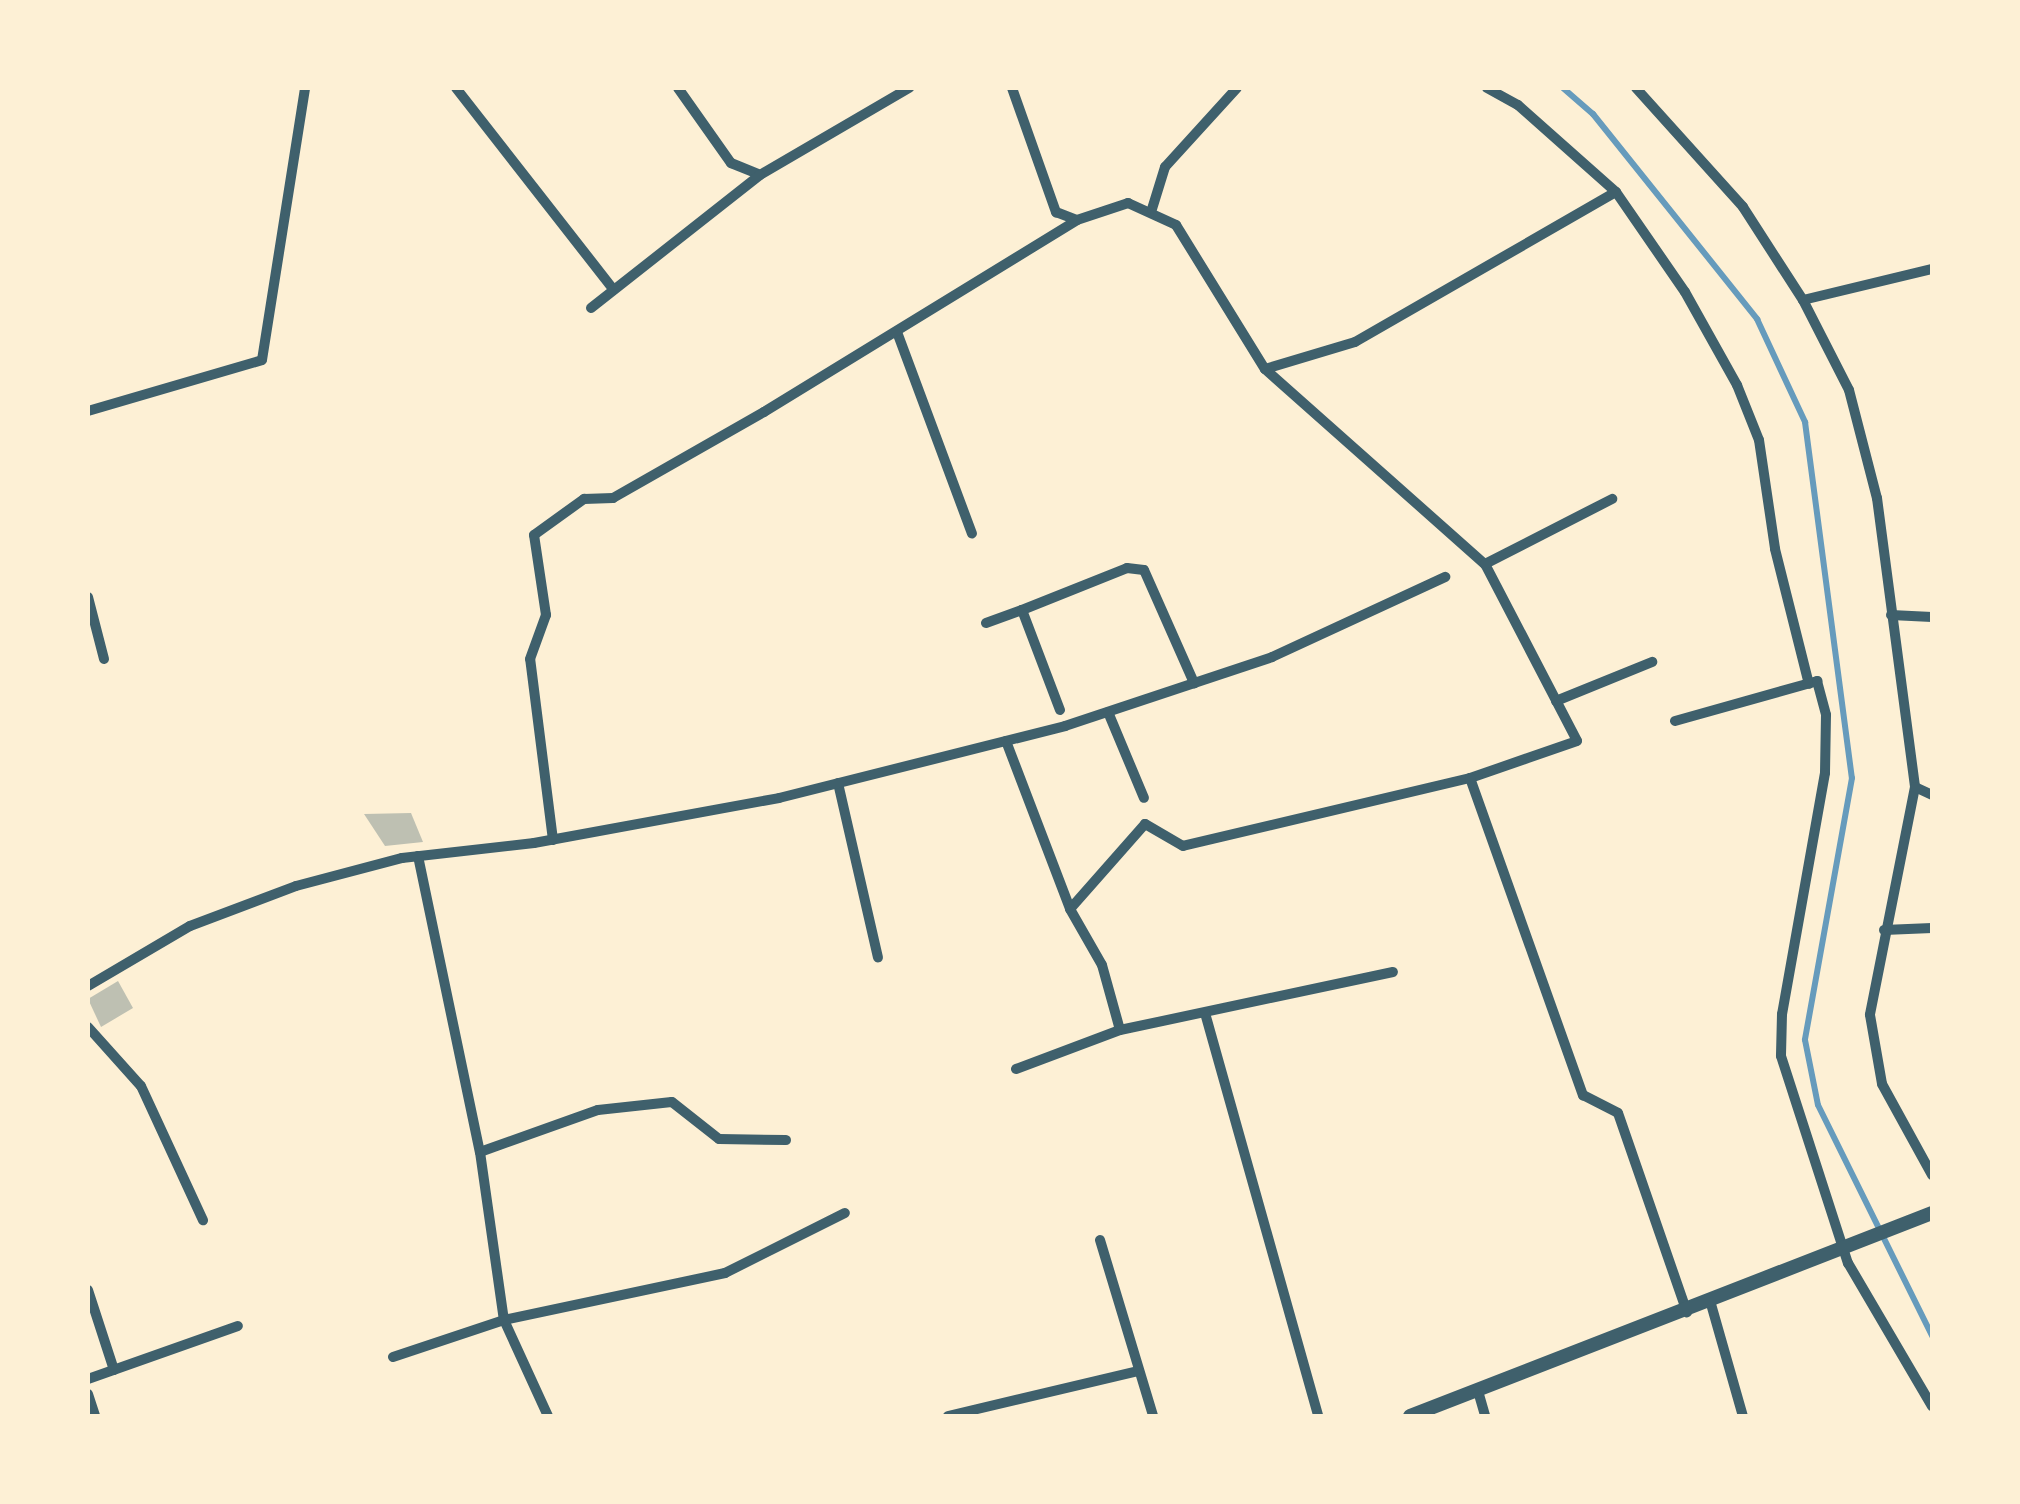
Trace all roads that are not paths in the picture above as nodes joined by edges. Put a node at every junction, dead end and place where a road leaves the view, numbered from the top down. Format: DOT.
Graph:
graph roads {
  1 [pos="305,88"];
  2 [pos="456,88"];
  3 [pos="678,88"];
  4 [pos="908,88"];
  5 [pos="1012,88"];
  6 [pos="1238,88"];
  7 [pos="1487,88"];
  8 [pos="1636,88"];
  9 [pos="760,175"];
  10 [pos="1616,192"];
  11 [pos="1152,209"];
  12 [pos="1077,220"];
  13 [pos="1932,270"];
  14 [pos="614,290"];
  15 [pos="1803,300"];
  16 [pos="592,308"];
  17 [pos="897,332"];
  18 [pos="1266,369"];
  19 [pos="88,411"];
  20 [pos="1612,499"];
  21 [pos="972,534"];
  22 [pos="1485,564"];
  23 [pos="1445,577"];
  24 [pos="88,598"];
  25 [pos="1022,610"];
  26 [pos="1892,615"];
  27 [pos="1932,617"];
  28 [pos="986,623"];
  29 [pos="104,659"];
  30 [pos="1652,662"];
  31 [pos="1194,683"];
  32 [pos="1808,684"];
  33 [pos="1556,701"];
  34 [pos="1060,710"];
  35 [pos="1108,712"];
  36 [pos="1675,721"];
  37 [pos="1006,741"];
  38 [pos="1470,778"];
  39 [pos="838,784"];
  40 [pos="1915,787"];
  41 [pos="1932,795"];
  42 [pos="1144,798"];
  43 [pos="554,840"];
  44 [pos="418,856"];
  45 [pos="1070,909"];
  46 [pos="1932,928"];
  47 [pos="1884,930"];
  48 [pos="878,957"];
  49 [pos="1393,972"];
  50 [pos="88,986"];
  51 [pos="1206,1013"];
  52 [pos="88,1027"];
  53 [pos="1120,1030"];
  54 [pos="1016,1069"];
  55 [pos="786,1140"];
  56 [pos="480,1152"];
  57 [pos="1932,1175"];
  58 [pos="845,1214"];
  59 [pos="1928,1214"];
  60 [pos="204,1220"];
  61 [pos="1100,1240"];
  62 [pos="1844,1252"];
  63 [pos="88,1290"];
  64 [pos="1710,1304"];
  65 [pos="1688,1313"];
  66 [pos="504,1320"];
  67 [pos="238,1326"];
  68 [pos="393,1356"];
  69 [pos="114,1370"];
  70 [pos="1140,1371"];
  71 [pos="88,1379"];
  72 [pos="1478,1391"];
  73 [pos="88,1394"];
  74 [pos="1932,1406"];
  75 [pos="95,1416"];
  76 [pos="548,1416"];
  77 [pos="948,1416"];
  78 [pos="1154,1416"];
  79 [pos="1318,1416"];
  80 [pos="1410,1416"];
  81 [pos="1485,1416"];
  82 [pos="1743,1416"];
  1 -- 19 [label="street"];
  2 -- 14 [label="street"];
  3 -- 9 [label="street"];
  4 -- 9 [label="street"];
  5 -- 12 [label="street"];
  6 -- 11 [label="street"];
  7 -- 10 [label="street"];
  8 -- 15 [label="street"];
  9 -- 14 [label="street"];
  10 -- 18 [label="street"];
  10 -- 32 [label="street"];
  11 -- 12 [label="street"];
  11 -- 18 [label="street"];
  12 -- 17 [label="street"];
  13 -- 15 [label="street"];
  14 -- 16 [label="street"];
  15 -- 26 [label="street"];
  17 -- 21 [label="street"];
  17 -- 43 [label="street"];
  18 -- 22 [label="street"];
  20 -- 22 [label="street"];
  22 -- 33 [label="street"];
  23 -- 31 [label="street"];
  24 -- 29 [label="street"];
  25 -- 28 [label="street"];
  25 -- 31 [label="street"];
  25 -- 34 [label="street"];
  26 -- 27 [label="street"];
  26 -- 40 [label="street"];
  30 -- 33 [label="street"];
  31 -- 35 [label="street"];
  32 -- 36 [label="street"];
  32 -- 62 [label="street"];
  33 -- 38 [label="street"];
  35 -- 37 [label="street"];
  35 -- 42 [label="street"];
  37 -- 39 [label="street"];
  37 -- 45 [label="street"];
  38 -- 45 [label="street"];
  38 -- 65 [label="street"];
  39 -- 43 [label="street"];
  39 -- 48 [label="street"];
  40 -- 41 [label="street"];
  40 -- 47 [label="street"];
  43 -- 44 [label="street"];
  44 -- 50 [label="street"];
  44 -- 56 [label="street"];
  45 -- 53 [label="street"];
  46 -- 47 [label="street"];
  47 -- 57 [label="street"];
  49 -- 51 [label="street"];
  51 -- 53 [label="street"];
  51 -- 79 [label="street"];
  52 -- 60 [label="street"];
  53 -- 54 [label="street"];
  55 -- 56 [label="street"];
  56 -- 66 [label="street"];
  58 -- 66 [label="street"];
  59 -- 62 [label="street"];
  61 -- 70 [label="street"];
  62 -- 64 [label="street"];
  62 -- 74 [label="street"];
  63 -- 69 [label="street"];
  64 -- 65 [label="street"];
  64 -- 82 [label="street"];
  65 -- 72 [label="street"];
  66 -- 68 [label="street"];
  66 -- 76 [label="street"];
  67 -- 69 [label="street"];
  69 -- 71 [label="street"];
  70 -- 77 [label="street"];
  70 -- 78 [label="street"];
  72 -- 80 [label="street"];
  72 -- 81 [label="street"];
  73 -- 75 [label="street"];
}
